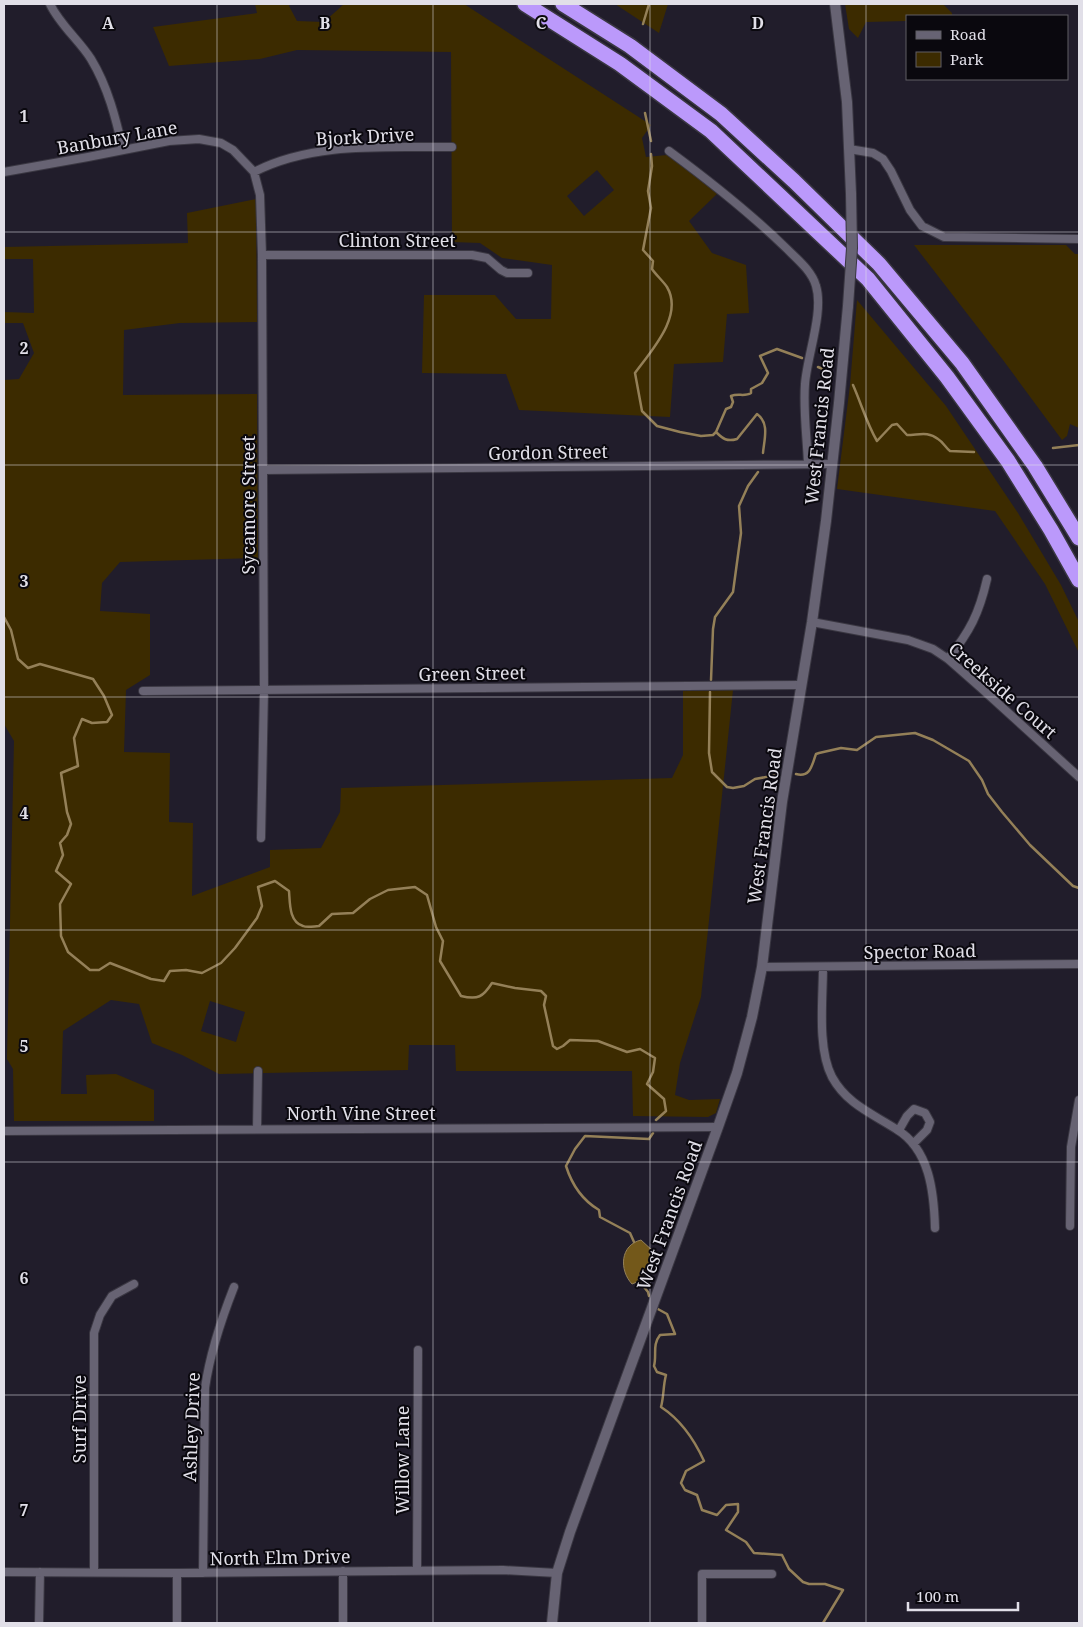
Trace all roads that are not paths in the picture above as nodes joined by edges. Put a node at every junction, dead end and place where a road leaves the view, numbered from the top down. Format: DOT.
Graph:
graph roads {
  1 [pos="50,4"];
  2 [pos="525,4"];
  3 [pos="563,4"];
  4 [pos="835,4"];
  5 [pos="452,147"];
  6 [pos="123,150"];
  7 [pos="849,150"];
  8 [pos="669,151"];
  9 [pos="4,172"];
  10 [pos="254,172"];
  11 [pos="1079,239"];
  12 [pos="262,256"];
  13 [pos="528,273"];
  14 [pos="808,464"];
  15 [pos="833,464"];
  16 [pos="263,470"];
  17 [pos="1079,538"];
  18 [pos="987,579"];
  19 [pos="1079,580"];
  20 [pos="812,622"];
  21 [pos="948,660"];
  22 [pos="801,685"];
  23 [pos="264,690"];
  24 [pos="143,691"];
  25 [pos="1079,777"];
  26 [pos="261,838"];
  27 [pos="1079,964"];
  28 [pos="762,967"];
  29 [pos="823,967"];
  30 [pos="258,1071"];
  31 [pos="1079,1100"];
  32 [pos="718,1127"];
  33 [pos="257,1129"];
  34 [pos="899,1130"];
  35 [pos="4,1131"];
  36 [pos="913,1144"];
  37 [pos="1070,1226"];
  38 [pos="935,1228"];
  39 [pos="134,1284"];
  40 [pos="234,1287"];
  41 [pos="418,1350"];
  42 [pos="417,1570"];
  43 [pos="343,1571"];
  44 [pos="4,1572"];
  45 [pos="40,1572"];
  46 [pos="94,1572"];
  47 [pos="557,1572"];
  48 [pos="177,1573"];
  49 [pos="203,1573"];
  50 [pos="772,1574"];
  51 [pos="39,1623"];
  52 [pos="177,1623"];
  53 [pos="343,1623"];
  54 [pos="552,1623"];
  55 [pos="702,1623"];
  1 -- 6 [label="street"];
  2 -- 19 [label="highway"];
  3 -- 17 [label="highway"];
  4 -- 7 [label="street, West Francis Road"];
  5 -- 10 [label="street, Bjork Drive"];
  6 -- 9 [label="street, Banbury Lane"];
  6 -- 10 [label="street, Banbury Lane"];
  7 -- 11 [label="street"];
  7 -- 15 [label="street, West Francis Road, bridge"];
  8 -- 14 [label="street, West Francis Road"];
  10 -- 12 [label="street, Sycamore Street"];
  12 -- 13 [label="street, Clinton Street"];
  12 -- 16 [label="street, Sycamore Street"];
  14 -- 15 [label="street, Gordon Street"];
  14 -- 16 [label="street, Gordon Street"];
  15 -- 20 [label="street, West Francis Road"];
  16 -- 23 [label="street, Sycamore Street"];
  18 -- 21 [label="street"];
  20 -- 21 [label="street, Creekside Court"];
  20 -- 22 [label="street, West Francis Road"];
  21 -- 25 [label="street, Creekside Court"];
  22 -- 23 [label="street, Green Street"];
  22 -- 28 [label="street, West Francis Road"];
  23 -- 24 [label="street, Green Street"];
  23 -- 26 [label="street, Sycamore Street"];
  27 -- 29 [label="street, Spector Road"];
  28 -- 29 [label="street, Spector Road"];
  28 -- 32 [label="street, West Francis Road"];
  29 -- 34 [label="street"];
  30 -- 33 [label="street"];
  31 -- 37 [label="street"];
  32 -- 33 [label="street, North Vine Street"];
  32 -- 47 [label="street, West Francis Road"];
  33 -- 35 [label="street, North Vine Street"];
  34 -- 36 [label="street"];
  34 -- 36 [label="street"];
  36 -- 38 [label="street"];
  39 -- 46 [label="street, Surf Drive"];
  40 -- 49 [label="street, Ashley Drive"];
  41 -- 42 [label="street, Willow Lane"];
  42 -- 43 [label="street, North Elm Drive"];
  42 -- 47 [label="street, North Elm Drive"];
  43 -- 49 [label="street, North Elm Drive"];
  43 -- 53 [label="street"];
  44 -- 45 [label="street, North Elm Drive"];
  45 -- 46 [label="street, North Elm Drive"];
  45 -- 51 [label="street"];
  46 -- 48 [label="street, North Elm Drive"];
  47 -- 54 [label="street, West Francis Road"];
  48 -- 49 [label="street, North Elm Drive"];
  48 -- 52 [label="street"];
  50 -- 55 [label="street"];
}
